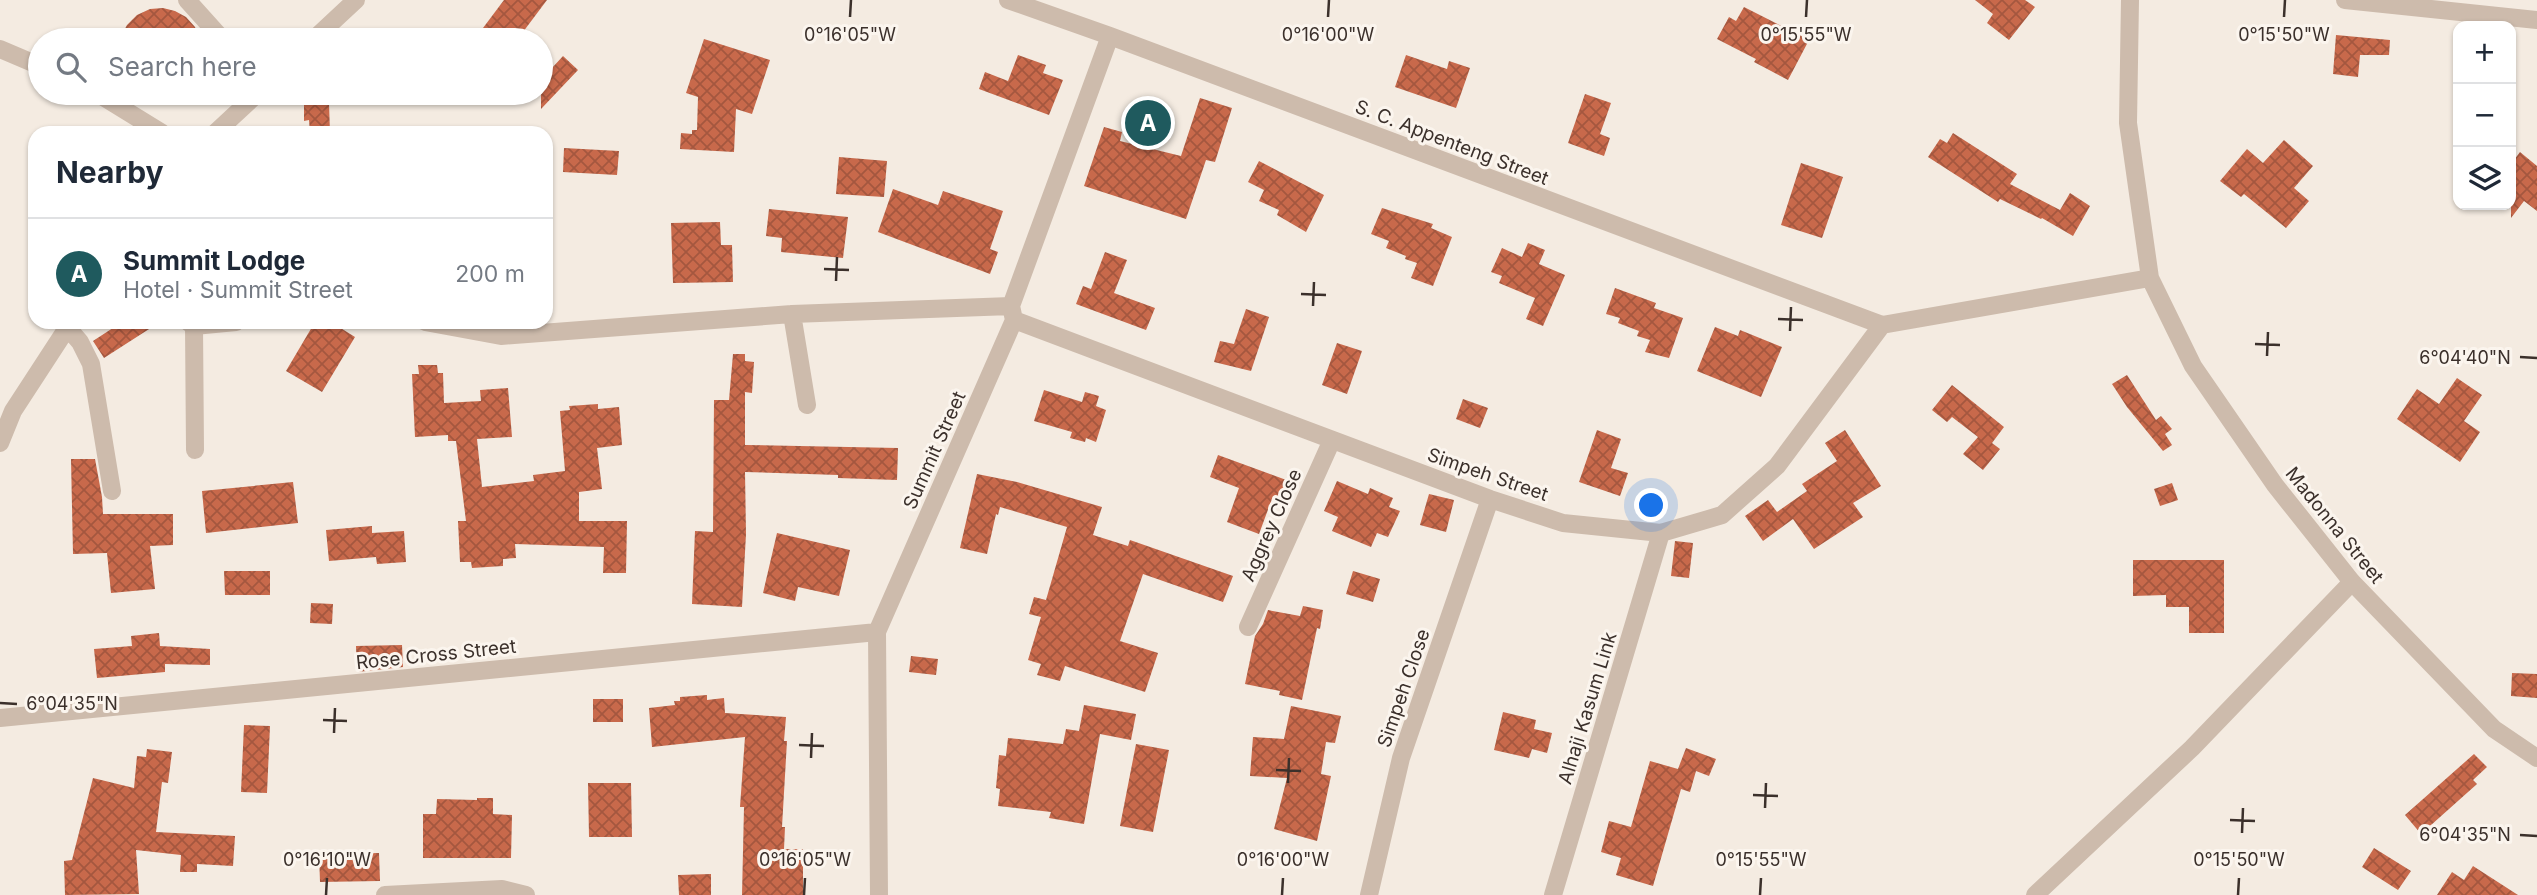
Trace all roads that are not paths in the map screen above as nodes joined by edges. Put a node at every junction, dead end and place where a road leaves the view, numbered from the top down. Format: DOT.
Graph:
graph roads {
  1 [pos="187,0"];
  2 [pos="356,0"];
  3 [pos="1007,0"];
  4 [pos="2130,0"];
  5 [pos="2345,0"];
  6 [pos="2537,20"];
  7 [pos="212,28"];
  8 [pos="326,28"];
  9 [pos="1110,36"];
  10 [pos="0,49"];
  11 [pos="28,61"];
  12 [pos="116,105"];
  13 [pos="245,105"];
  14 [pos="151,126"];
  15 [pos="223,126"];
  16 [pos="2150,278"];
  17 [pos="1012,313"];
  18 [pos="792,314"];
  19 [pos="1882,325"];
  20 [pos="66,329"];
  21 [pos="72,329"];
  22 [pos="191,329"];
  23 [pos="463,329"];
  24 [pos="807,405"];
  25 [pos="1332,440"];
  26 [pos="0,443"];
  27 [pos="195,450"];
  28 [pos="112,491"];
  29 [pos="1490,499"];
  30 [pos="1661,533"];
  31 [pos="2352,582"];
  32 [pos="1248,627"];
  33 [pos="877,632"];
  34 [pos="0,718"];
  35 [pos="2537,758"];
  36 [pos="385,895"];
  37 [pos="526,895"];
  38 [pos="879,895"];
  39 [pos="1369,895"];
  40 [pos="1553,895"];
  41 [pos="2035,895"];
  1 -- 7 [label="street"];
  2 -- 8 [label="street"];
  3 -- 9 [label="street, S. C. Appenteng Street"];
  4 -- 16 [label="street, Madonna Street"];
  5 -- 6 [label="street"];
  9 -- 17 [label="street, Summit Street"];
  9 -- 19 [label="street, S. C. Appenteng Street"];
  10 -- 11 [label="street"];
  12 -- 14 [label="street"];
  13 -- 15 [label="street"];
  16 -- 19 [label="street"];
  16 -- 31 [label="street, Madonna Street"];
  17 -- 18 [label="street"];
  17 -- 25 [label="street, Simpeh Street"];
  17 -- 33 [label="street, Summit Street"];
  18 -- 23 [label="street"];
  18 -- 24 [label="street"];
  19 -- 30 [label="street, Simpeh Street"];
  20 -- 26 [label="street"];
  21 -- 28 [label="street"];
  22 -- 27 [label="street"];
  25 -- 29 [label="street, Simpeh Street"];
  25 -- 32 [label="street, Aggrey Close"];
  29 -- 30 [label="street, Simpeh Street"];
  29 -- 39 [label="street, Simpeh Close"];
  30 -- 40 [label="street, Alhaji Kasum Link"];
  31 -- 35 [label="street, Madonna Street"];
  31 -- 41 [label="street"];
  33 -- 34 [label="street, Rose Cross Street"];
  33 -- 38 [label="street, Summit Street"];
  36 -- 37 [label="street"];
}
